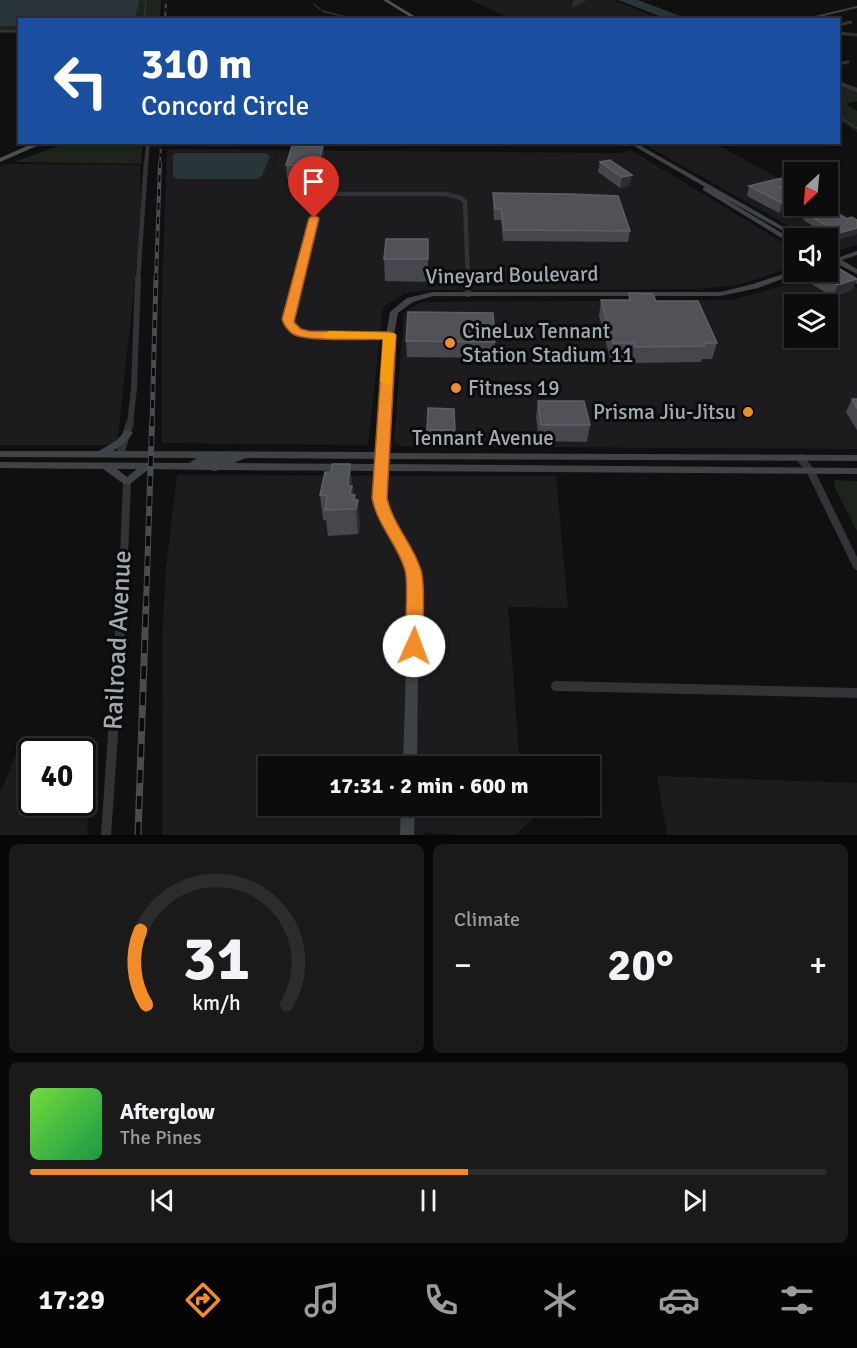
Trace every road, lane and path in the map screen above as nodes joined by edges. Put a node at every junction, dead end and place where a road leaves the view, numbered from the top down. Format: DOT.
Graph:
graph roads {
  1 [pos="385,0"];
  2 [pos="856,8"];
  3 [pos="416,18"];
  4 [pos="809,18"];
  5 [pos="851,22"];
  6 [pos="840,25"];
  7 [pos="0,31"];
  8 [pos="18,31"];
  9 [pos="840,33"];
  10 [pos="857,35"];
  11 [pos="848,62"];
  12 [pos="840,64"];
  13 [pos="840,84"];
  14 [pos="857,88"];
  15 [pos="26,144"];
  16 [pos="37,144"];
  17 [pos="148,144"];
  18 [pos="632,144"];
  19 [pos="0,155"];
  20 [pos="0,160"];
  21 [pos="702,185"];
  22 [pos="784,229"];
  23 [pos="784,237"];
  24 [pos="857,253"];
  25 [pos="838,262"];
  26 [pos="857,262"];
  27 [pos="838,265"];
  28 [pos="846,266"];
  29 [pos="838,270"];
  30 [pos="857,273"];
  31 [pos="784,276"];
  32 [pos="774,280"];
  33 [pos="784,282"];
  34 [pos="857,282"];
  35 [pos="468,294"];
  36 [pos="390,335"];
  37 [pos="128,433"];
  38 [pos="0,454"];
  39 [pos="101,454"];
  40 [pos="120,454"];
  41 [pos="215,454"];
  42 [pos="244,454"];
  43 [pos="804,458"];
  44 [pos="857,458"];
  45 [pos="381,462"];
  46 [pos="0,465"];
  47 [pos="83,466"];
  48 [pos="107,467"];
  49 [pos="147,467"];
  50 [pos="192,467"];
  51 [pos="215,468"];
  52 [pos="810,470"];
  53 [pos="857,471"];
  54 [pos="127,482"];
  55 [pos="857,566"];
  56 [pos="556,686"];
  57 [pos="857,693"];
  58 [pos="410,756"];
  59 [pos="407,816"];
  60 [pos="106,835"];
  61 [pos="406,835"];
  1 -- 3 [label="main road"];
  2 -- 4 [label="main road"];
  5 -- 6 [label="street"];
  7 -- 8 [label="street"];
  9 -- 10 [label="street"];
  11 -- 12 [label="street"];
  13 -- 14 [label="street"];
  15 -- 19 [label="main road"];
  16 -- 20 [label="main road"];
  17 -- 37 [label="street"];
  18 -- 21 [label="main road"];
  21 -- 22 [label="main road"];
  21 -- 23 [label="main road"];
  24 -- 25 [label="main road"];
  26 -- 28 [label="main road"];
  27 -- 28 [label="main road"];
  28 -- 30 [label="main road"];
  29 -- 34 [label="main road"];
  31 -- 32 [label="main road, Vineyard Boulevard"];
  32 -- 33 [label="main road, Vineyard Boulevard"];
  32 -- 35 [label="main road, Vineyard Boulevard"];
  35 -- 36 [label="main road, Vineyard Boulevard"];
  35 -- 36 [label="street"];
  36 -- 45 [label="main road, Vineyard Boulevard"];
  37 -- 39 [label="main road"];
  37 -- 40 [label="street"];
  38 -- 39 [label="main road, Tennant Avenue"];
  39 -- 40 [label="main road, Tennant Avenue"];
  40 -- 41 [label="main road, Tennant Avenue"];
  40 -- 47 [label="main road"];
  41 -- 42 [label="main road, Tennant Avenue"];
  41 -- 50 [label="main road"];
  42 -- 45 [label="main road, Tennant Avenue"];
  42 -- 51 [label="main road"];
  43 -- 44 [label="main road, Tennant Avenue"];
  43 -- 45 [label="main road, Tennant Avenue"];
  43 -- 52 [label="street"];
  45 -- 51 [label="main road, Tennant Avenue"];
  45 -- 52 [label="main road, Tennant Avenue"];
  45 -- 58 [label="main road, Vineyard Boulevard"];
  46 -- 47 [label="main road, Tennant Avenue"];
  47 -- 48 [label="main road, Tennant Avenue"];
  48 -- 49 [label="main road, Tennant Avenue"];
  48 -- 54 [label="main road"];
  49 -- 50 [label="main road, Tennant Avenue"];
  49 -- 54 [label="main road"];
  50 -- 51 [label="main road, Tennant Avenue"];
  52 -- 53 [label="main road, Tennant Avenue"];
  52 -- 55 [label="street"];
  54 -- 60 [label="street, Railroad Avenue"];
  56 -- 57 [label="street"];
  59 -- 61 [label="main road"];
}
